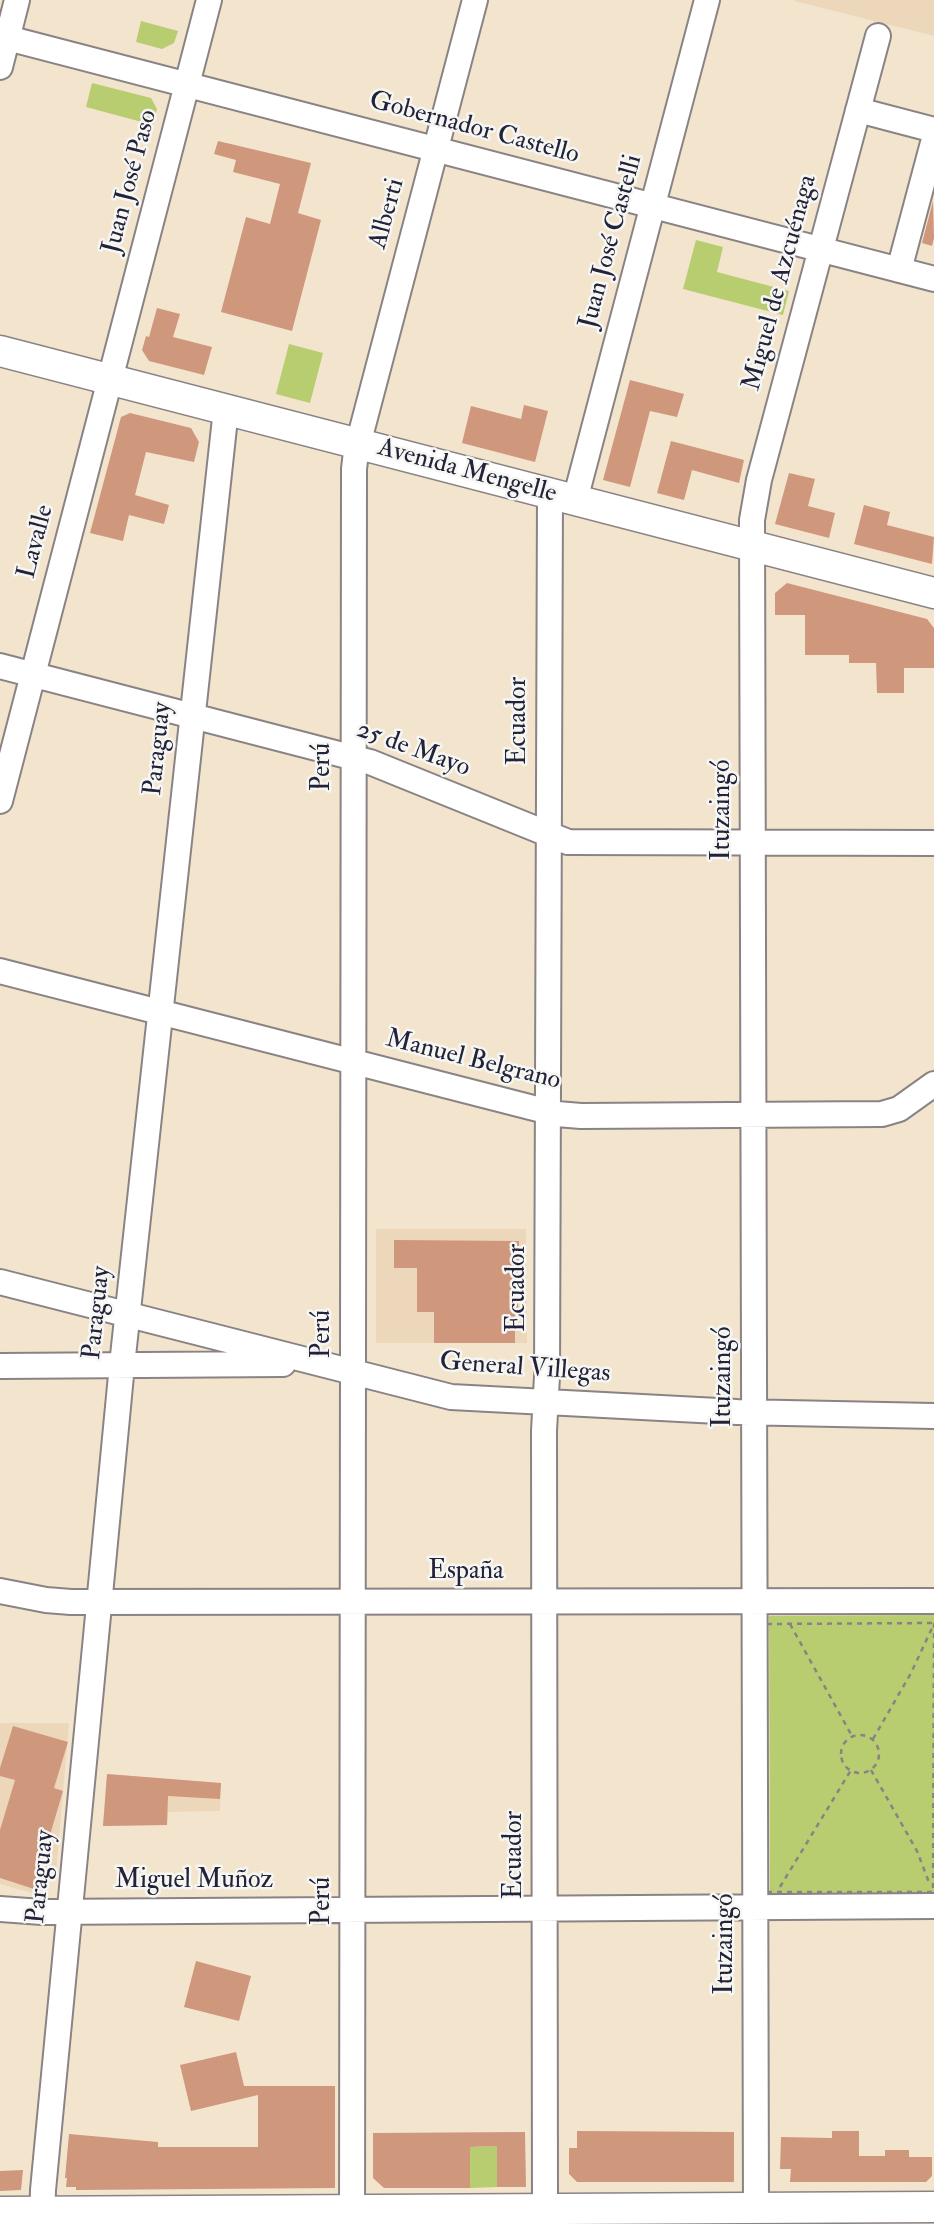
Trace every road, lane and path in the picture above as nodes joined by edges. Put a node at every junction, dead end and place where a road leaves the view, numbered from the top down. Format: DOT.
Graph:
graph roads {
  1 [pos="18,0"];
  2 [pos="209,0"];
  3 [pos="475,0"];
  4 [pos="707,0"];
  5 [pos="878,36"];
  6 [pos="4,37"];
  7 [pos="0,67"];
  8 [pos="187,85"];
  9 [pos="858,110"];
  10 [pos="934,130"];
  11 [pos="934,139"];
  12 [pos="436,149"];
  13 [pos="652,206"];
  14 [pos="821,249"];
  15 [pos="899,270"];
  16 [pos="934,279"];
  17 [pos="0,351"];
  18 [pos="110,379"];
  19 [pos="226,409"];
  20 [pos="358,444"];
  21 [pos="562,496"];
  22 [pos="752,546"];
  23 [pos="934,593"];
  24 [pos="0,666"];
  25 [pos="33,674"];
  26 [pos="192,716"];
  27 [pos="353,757"];
  28 [pos="0,801"];
  29 [pos="549,836"];
  30 [pos="934,842"];
  31 [pos="752,843"];
  32 [pos="0,971"];
  33 [pos="160,1012"];
  34 [pos="353,1061"];
  35 [pos="934,1084"];
  36 [pos="548,1111"];
  37 [pos="753,1115"];
  38 [pos="0,1282"];
  39 [pos="127,1315"];
  40 [pos="318,1364"];
  41 [pos="122,1365"];
  42 [pos="0,1366"];
  43 [pos="353,1373"];
  44 [pos="546,1402"];
  45 [pos="754,1412"];
  46 [pos="934,1416"];
  47 [pos="0,1591"];
  48 [pos="544,1601"];
  49 [pos="755,1601"];
  50 [pos="934,1601"];
  51 [pos="99,1602"];
  52 [pos="353,1602"];
  53 [pos="934,1623"];
  54 [pos="790,1624"];
  55 [pos="852,1736"];
  56 [pos="873,1739"];
  57 [pos="851,1770"];
  58 [pos="871,1770"];
  59 [pos="776,1892"];
  60 [pos="934,1899"];
  61 [pos="755,1907"];
  62 [pos="0,1909"];
  63 [pos="545,1909"];
  64 [pos="353,1910"];
  65 [pos="69,1912"];
  66 [pos="934,2207"];
  67 [pos="756,2208"];
  68 [pos="545,2209"];
  69 [pos="0,2212"];
  70 [pos="620,2216"];
  71 [pos="894,2216"];
  72 [pos="352,2217"];
  73 [pos="42,2218"];
  1 -- 6 [label="street"];
  2 -- 8 [label="street, Juan José Paso"];
  3 -- 12 [label="street, Alberti"];
  4 -- 13 [label="street, Juan José Castelli"];
  5 -- 9 [label="street, Miguel de Azcuénaga"];
  6 -- 7 [label="street"];
  6 -- 8 [label="street, Gobernador Castello"];
  8 -- 12 [label="street, Gobernador Castello"];
  8 -- 18 [label="street, Juan José Paso"];
  9 -- 10 [label="street"];
  9 -- 14 [label="street, Miguel de Azcuénaga"];
  11 -- 15 [label="street"];
  12 -- 13 [label="street, Gobernador Castello"];
  12 -- 20 [label="street, Alberti"];
  13 -- 14 [label="street, Gobernador Castello"];
  13 -- 21 [label="street, Juan José Castelli"];
  14 -- 15 [label="street, Gobernador Castello"];
  14 -- 22 [label="street, Miguel de Azcuénaga"];
  15 -- 16 [label="street, Gobernador Castello"];
  17 -- 18 [label="main road, Avenida Mengelle"];
  18 -- 19 [label="main road, Avenida Mengelle"];
  18 -- 25 [label="street, Lavalle"];
  19 -- 20 [label="main road, Avenida Mengelle"];
  19 -- 26 [label="street, Paraguay"];
  20 -- 21 [label="main road, Avenida Mengelle"];
  20 -- 27 [label="street, Perú"];
  21 -- 22 [label="main road, Avenida Mengelle"];
  21 -- 29 [label="street, Ecuador"];
  22 -- 23 [label="main road, Avenida Mengelle"];
  22 -- 31 [label="street, Ituzaingó"];
  24 -- 25 [label="street, 25 de Mayo"];
  25 -- 26 [label="street, 25 de Mayo"];
  25 -- 28 [label="street, Lavalle"];
  26 -- 27 [label="street, 25 de Mayo"];
  26 -- 33 [label="street, Paraguay"];
  27 -- 29 [label="street, 25 de Mayo"];
  27 -- 34 [label="street, Perú"];
  29 -- 31 [label="street, 25 de Mayo"];
  29 -- 36 [label="street, Ecuador"];
  30 -- 31 [label="street, 25 de Mayo"];
  31 -- 37 [label="street, Ituzaingó"];
  32 -- 33 [label="street, Manuel Belgrano"];
  33 -- 34 [label="street, Manuel Belgrano"];
  33 -- 39 [label="street, Paraguay"];
  34 -- 36 [label="street, Manuel Belgrano"];
  34 -- 43 [label="street, Perú"];
  35 -- 37 [label="street, Manuel Belgrano"];
  36 -- 37 [label="street, Manuel Belgrano"];
  36 -- 44 [label="street, Ecuador"];
  37 -- 45 [label="street, Ituzaingó"];
  38 -- 39 [label="street, General Villegas"];
  39 -- 40 [label="street, General Villegas"];
  39 -- 41 [label="street, Paraguay"];
  40 -- 41 [label="street"];
  40 -- 43 [label="street, General Villegas"];
  41 -- 42 [label="street"];
  41 -- 51 [label="street, Paraguay"];
  43 -- 44 [label="street, General Villegas"];
  43 -- 52 [label="street, Perú"];
  44 -- 45 [label="street, General Villegas"];
  44 -- 48 [label="street, Ecuador"];
  45 -- 46 [label="street, General Villegas"];
  45 -- 49 [label="street, Ituzaingó"];
  47 -- 51 [label="street, España"];
  48 -- 49 [label="street, España"];
  48 -- 52 [label="street, España"];
  48 -- 63 [label="street, Ecuador"];
  49 -- 50 [label="street, España"];
  49 -- 61 [label="street, Ituzaingó"];
  51 -- 52 [label="street, España"];
  51 -- 65 [label="street, Paraguay"];
  52 -- 64 [label="street, Perú"];
  53 -- 54 [label="path"];
  53 -- 56 [label="path"];
  53 -- 60 [label="path"];
  54 -- 55 [label="path"];
  54 -- 59 [label="path"];
  55 -- 56 [label="path"];
  55 -- 57 [label="path"];
  56 -- 58 [label="path"];
  57 -- 58 [label="path"];
  57 -- 59 [label="path"];
  58 -- 60 [label="path"];
  59 -- 60 [label="path"];
  60 -- 61 [label="street, Miguel Muñoz"];
  61 -- 63 [label="street, Miguel Muñoz"];
  61 -- 67 [label="street, Ituzaingó"];
  62 -- 65 [label="street, Miguel Muñoz"];
  63 -- 64 [label="street, Miguel Muñoz"];
  63 -- 68 [label="street, Ecuador"];
  64 -- 65 [label="street, Miguel Muñoz"];
  64 -- 72 [label="street, Perú"];
  65 -- 73 [label="street, Paraguay"];
  66 -- 71 [label="main road"];
  67 -- 70 [label="main road"];
  67 -- 71 [label="main road"];
  68 -- 70 [label="main road"];
  68 -- 72 [label="main road"];
  69 -- 73 [label="main road"];
  72 -- 73 [label="main road"];
}
